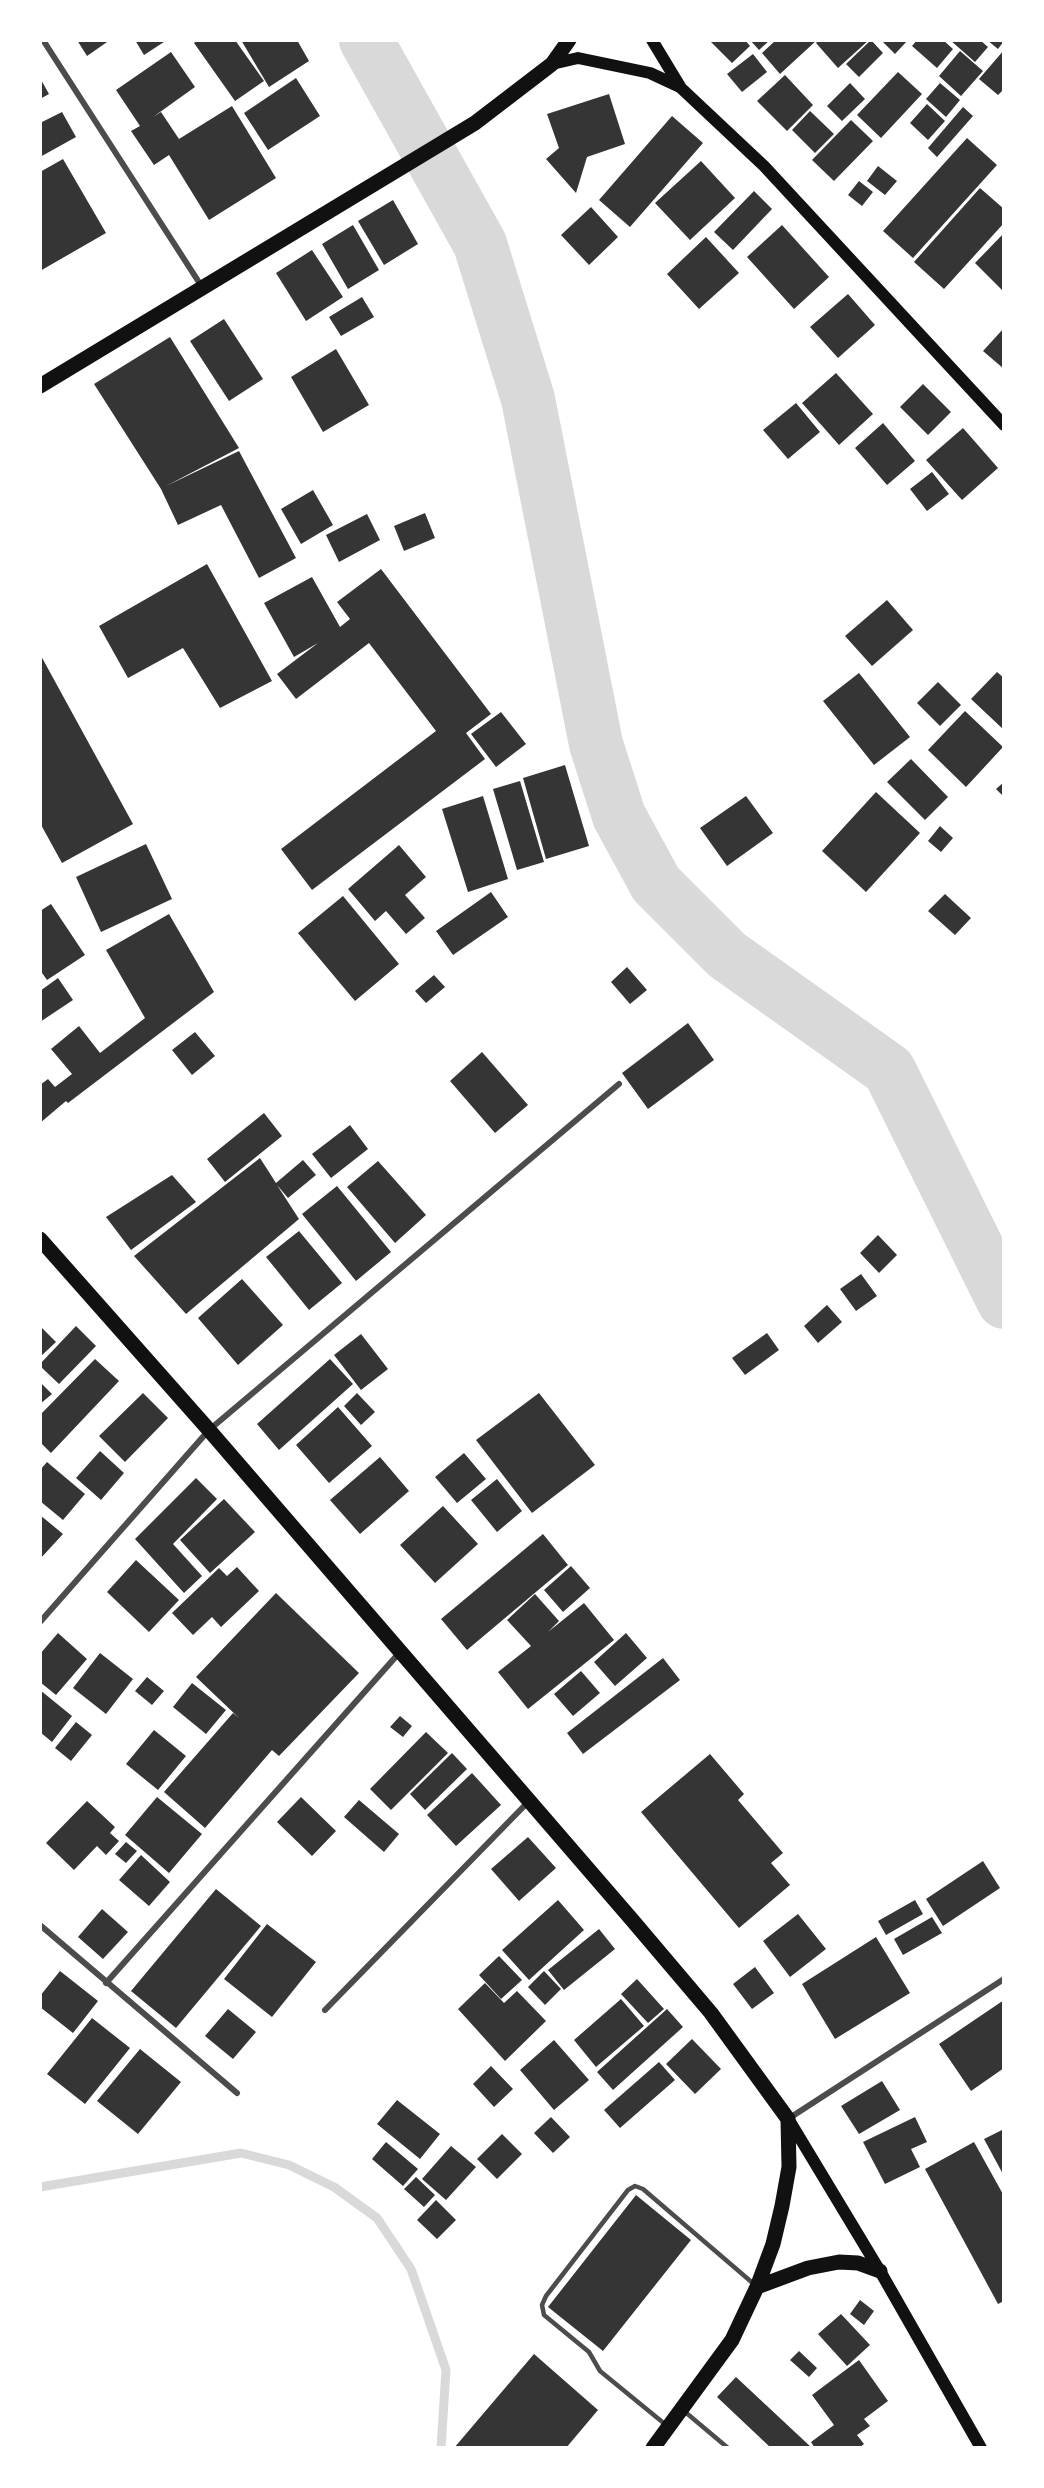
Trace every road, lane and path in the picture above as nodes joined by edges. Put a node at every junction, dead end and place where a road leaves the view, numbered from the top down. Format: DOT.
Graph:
graph roads {
  1 [pos="43,40"];
  2 [pos="568,40"];
  3 [pos="652,40"];
  4 [pos="552,64"];
  5 [pos="681,88"];
  6 [pos="202,288"];
  7 [pos="40,386"];
  8 [pos="1004,425"];
  9 [pos="619,1084"];
  10 [pos="40,1239"];
  11 [pos="209,1430"];
  12 [pos="40,1622"];
  13 [pos="400,1652"];
  14 [pos="530,1801"];
  15 [pos="40,1925"];
  16 [pos="1004,1979"];
  17 [pos="106,1983"];
  18 [pos="325,2010"];
  19 [pos="237,2093"];
  20 [pos="788,2119"];
  21 [pos="879,2271"];
  22 [pos="757,2287"];
  23 [pos="683,2409"];
  24 [pos="669,2427"];
  25 [pos="653,2448"];
  26 [pos="728,2448"];
  27 [pos="981,2448"];
  1 -- 6 [label="street"];
  2 -- 4 [label="main road"];
  3 -- 5 [label="main road"];
  4 -- 5 [label="main road"];
  4 -- 6 [label="main road"];
  5 -- 8 [label="main road"];
  6 -- 7 [label="main road"];
  9 -- 11 [label="street"];
  10 -- 11 [label="main road"];
  11 -- 12 [label="street"];
  11 -- 13 [label="main road"];
  13 -- 14 [label="main road"];
  13 -- 17 [label="street"];
  14 -- 18 [label="street"];
  14 -- 20 [label="main road"];
  15 -- 17 [label="street"];
  16 -- 20 [label="street"];
  17 -- 19 [label="street"];
  20 -- 21 [label="main road"];
  20 -- 22 [label="main road"];
  21 -- 22 [label="main road"];
  21 -- 27 [label="main road"];
  22 -- 23 [label="main road"];
  22 -- 24 [label="lane"];
  23 -- 24 [label="main road"];
  23 -- 26 [label="lane"];
  24 -- 25 [label="main road"];
}
